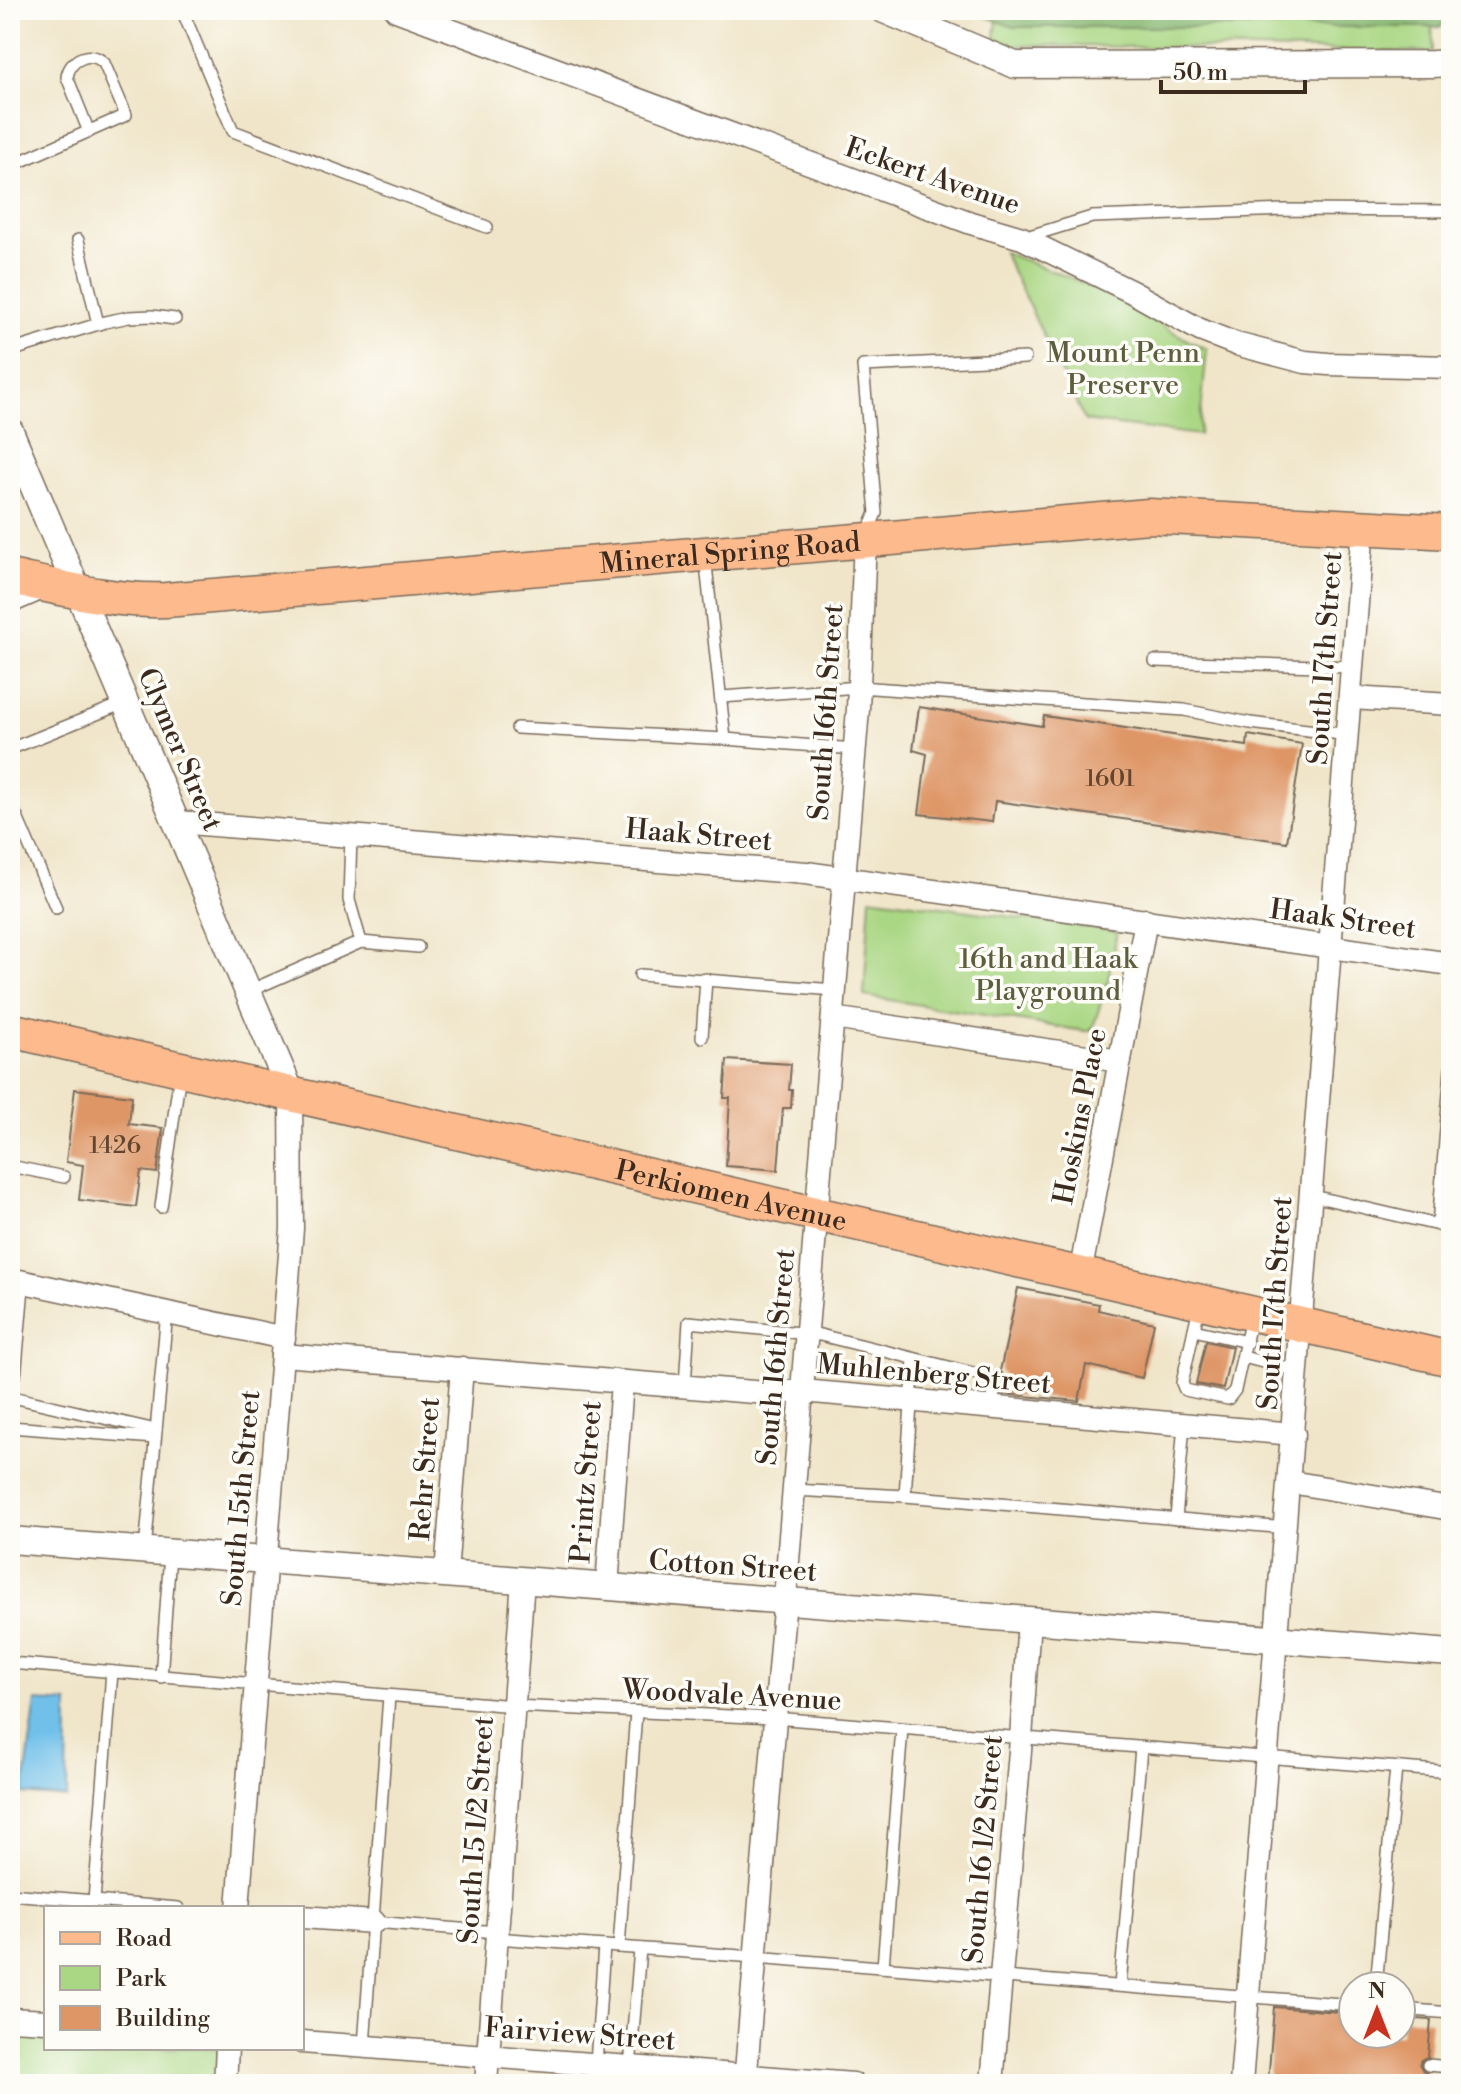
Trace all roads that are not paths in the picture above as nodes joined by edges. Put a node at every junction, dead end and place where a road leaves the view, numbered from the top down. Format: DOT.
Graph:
graph roads {
  1 [pos="182,10"];
  2 [pos="396,10"];
  3 [pos="884,10"];
  4 [pos="1451,63"];
  5 [pos="89,132"];
  6 [pos="10,166"];
  7 [pos="1451,211"];
  8 [pos="487,227"];
  9 [pos="1022,238"];
  10 [pos="78,240"];
  11 [pos="175,319"];
  12 [pos="98,324"];
  13 [pos="10,351"];
  14 [pos="1025,358"];
  15 [pos="1451,367"];
  16 [pos="10,431"];
  17 [pos="1363,527"];
  18 [pos="1451,532"];
  19 [pos="865,539"];
  20 [pos="705,552"];
  21 [pos="10,577"];
  22 [pos="63,589"];
  23 [pos="10,602"];
  24 [pos="1155,661"];
  25 [pos="1353,667"];
  26 [pos="859,687"];
  27 [pos="722,697"];
  28 [pos="1351,698"];
  29 [pos="126,702"];
  30 [pos="1451,704"];
  31 [pos="517,728"];
  32 [pos="1349,735"];
  33 [pos="725,739"];
  34 [pos="10,749"];
  35 [pos="855,749"];
  36 [pos="10,801"];
  37 [pos="177,822"];
  38 [pos="351,836"];
  39 [pos="844,878"];
  40 [pos="56,908"];
  41 [pos="1146,920"];
  42 [pos="361,942"];
  43 [pos="418,947"];
  44 [pos="1332,947"];
  45 [pos="1450,957"];
  46 [pos="640,975"];
  47 [pos="706,979"];
  48 [pos="835,990"];
  49 [pos="248,991"];
  50 [pos="833,1018"];
  51 [pos="10,1030"];
  52 [pos="702,1037"];
  53 [pos="1120,1061"];
  54 [pos="181,1068"];
  55 [pos="1451,1070"];
  56 [pos="291,1093"];
  57 [pos="10,1166"];
  58 [pos="64,1177"];
  59 [pos="1313,1196"];
  60 [pos="161,1207"];
  61 [pos="816,1214"];
  62 [pos="1438,1225"];
  63 [pos="1451,1228"];
  64 [pos="1080,1275"];
  65 [pos="14,1280"];
  66 [pos="167,1312"];
  67 [pos="1197,1316"];
  68 [pos="1303,1325"];
  69 [pos="1249,1328"];
  70 [pos="806,1333"];
  71 [pos="283,1346"];
  72 [pos="1243,1357"];
  73 [pos="914,1359"];
  74 [pos="1451,1359"];
  75 [pos="462,1368"];
  76 [pos="1299,1371"];
  77 [pos="10,1372"];
  78 [pos="622,1382"];
  79 [pos="685,1386"];
  80 [pos="802,1391"];
  81 [pos="10,1392"];
  82 [pos="911,1401"];
  83 [pos="991,1408"];
  84 [pos="1184,1424"];
  85 [pos="10,1427"];
  86 [pos="155,1434"];
  87 [pos="1294,1434"];
  88 [pos="1290,1482"];
  89 [pos="794,1490"];
  90 [pos="905,1496"];
  91 [pos="1451,1509"];
  92 [pos="1176,1519"];
  93 [pos="1287,1528"];
  94 [pos="10,1540"];
  95 [pos="158,1551"];
  96 [pos="264,1560"];
  97 [pos="446,1574"];
  98 [pos="523,1580"];
  99 [pos="607,1587"];
  100 [pos="784,1601"];
  101 [pos="1029,1619"];
  102 [pos="1278,1639"];
  103 [pos="1451,1653"];
  104 [pos="10,1663"];
  105 [pos="112,1672"];
  106 [pos="161,1677"];
  107 [pos="255,1685"];
  108 [pos="389,1696"];
  109 [pos="514,1706"];
  110 [pos="636,1712"];
  111 [pos="774,1718"];
  112 [pos="902,1729"];
  113 [pos="1021,1739"];
  114 [pos="1141,1748"];
  115 [pos="1268,1758"];
  116 [pos="1396,1768"];
  117 [pos="1451,1772"];
  118 [pos="10,1894"];
  119 [pos="94,1901"];
  120 [pos="121,1906"];
  121 [pos="238,1906"];
  122 [pos="304,1917"];
  123 [pos="374,1922"];
  124 [pos="497,1935"];
  125 [pos="604,1946"];
  126 [pos="619,1947"];
  127 [pos="640,1949"];
  128 [pos="755,1957"];
  129 [pos="883,1967"];
  130 [pos="1377,1970"];
  131 [pos="1001,1977"];
  132 [pos="1120,1986"];
  133 [pos="1248,1996"];
  134 [pos="1337,2004"];
  135 [pos="1417,2010"];
  136 [pos="1451,2013"];
  137 [pos="10,2019"];
  138 [pos="44,2021"];
  139 [pos="304,2042"];
  140 [pos="364,2046"];
  141 [pos="227,2050"];
  142 [pos="488,2056"];
  143 [pos="596,2064"];
  144 [pos="1428,2065"];
  145 [pos="630,2067"];
  146 [pos="1451,2067"];
  147 [pos="745,2080"];
  148 [pos="225,2084"];
  149 [pos="486,2084"];
  150 [pos="853,2084"];
  151 [pos="992,2084"];
  152 [pos="1241,2084"];
  1 -- 8 [label="lane"];
  2 -- 9 [label="street, Eckert Avenue"];
  3 -- 4 [label="street"];
  5 -- 5 [label="lane"];
  5 -- 6 [label="lane"];
  7 -- 9 [label="lane"];
  9 -- 15 [label="street, Eckert Avenue"];
  10 -- 12 [label="lane"];
  11 -- 12 [label="lane"];
  12 -- 13 [label="lane"];
  14 -- 19 [label="lane"];
  16 -- 22 [label="street, Clymer Street"];
  17 -- 18 [label="main road, Mineral Spring Road"];
  17 -- 19 [label="main road, Mineral Spring Road"];
  17 -- 25 [label="street, South 17th Street"];
  19 -- 20 [label="main road, Mineral Spring Road"];
  19 -- 26 [label="street, South 16th Street"];
  20 -- 22 [label="main road, Mineral Spring Road"];
  20 -- 27 [label="lane"];
  21 -- 22 [label="main road, Mineral Spring Road"];
  22 -- 23 [label="street"];
  22 -- 29 [label="street, Clymer Street"];
  24 -- 25 [label="lane"];
  25 -- 28 [label="street, South 17th Street"];
  26 -- 27 [label="lane"];
  26 -- 32 [label="lane"];
  26 -- 35 [label="street, South 16th Street"];
  27 -- 33 [label="lane"];
  28 -- 30 [label="street"];
  28 -- 32 [label="street, South 17th Street"];
  29 -- 34 [label="lane"];
  29 -- 37 [label="street, Clymer Street"];
  31 -- 33 [label="lane"];
  32 -- 44 [label="street, South 17th Street"];
  33 -- 35 [label="lane"];
  35 -- 39 [label="street, South 16th Street"];
  36 -- 40 [label="lane"];
  37 -- 38 [label="street, Haak Street"];
  37 -- 49 [label="street, Clymer Street"];
  38 -- 39 [label="street, Haak Street"];
  38 -- 42 [label="lane"];
  39 -- 41 [label="street, Haak Street"];
  39 -- 48 [label="street, South 16th Street"];
  41 -- 44 [label="street, Haak Street"];
  41 -- 53 [label="street, Hoskins Place"];
  42 -- 43 [label="lane"];
  42 -- 49 [label="lane"];
  44 -- 45 [label="street, Haak Street"];
  44 -- 59 [label="street, South 17th Street"];
  46 -- 47 [label="lane"];
  47 -- 48 [label="lane"];
  47 -- 52 [label="lane"];
  48 -- 50 [label="street, South 16th Street"];
  49 -- 56 [label="street, Clymer Street"];
  50 -- 53 [label="street"];
  50 -- 61 [label="street, South 16th Street"];
  51 -- 54 [label="main road, Perkiomen Avenue"];
  53 -- 64 [label="street, Hoskins Place"];
  54 -- 56 [label="main road, Perkiomen Avenue"];
  54 -- 60 [label="lane"];
  55 -- 62 [label="lane"];
  56 -- 61 [label="main road, Perkiomen Avenue"];
  56 -- 71 [label="street, South 15th Street"];
  57 -- 58 [label="lane"];
  59 -- 62 [label="lane"];
  59 -- 68 [label="street, South 17th Street"];
  61 -- 64 [label="main road, Perkiomen Avenue"];
  61 -- 70 [label="street, South 16th Street"];
  62 -- 63 [label="lane"];
  64 -- 67 [label="main road, Perkiomen Avenue"];
  65 -- 66 [label="street, Muhlenberg Street"];
  65 -- 77 [label="street"];
  66 -- 71 [label="street, Muhlenberg Street"];
  66 -- 86 [label="lane"];
  67 -- 69 [label="main road, Perkiomen Avenue"];
  67 -- 72 [label="lane"];
  68 -- 69 [label="main road, Perkiomen Avenue"];
  68 -- 74 [label="main road, Perkiomen Avenue"];
  68 -- 76 [label="street, South 17th Street"];
  69 -- 72 [label="lane"];
  70 -- 73 [label="lane"];
  70 -- 79 [label="lane"];
  70 -- 80 [label="street, South 16th Street"];
  71 -- 75 [label="street, Muhlenberg Street"];
  71 -- 96 [label="street, South 15th Street"];
  72 -- 76 [label="lane"];
  73 -- 82 [label="lane"];
  73 -- 83 [label="lane"];
  75 -- 78 [label="street, Muhlenberg Street"];
  75 -- 97 [label="street, Rehr Street"];
  76 -- 87 [label="street, South 17th Street"];
  78 -- 79 [label="street, Muhlenberg Street"];
  78 -- 99 [label="street, Printz Street"];
  79 -- 80 [label="street, Muhlenberg Street"];
  80 -- 82 [label="street, Muhlenberg Street"];
  80 -- 89 [label="street, South 16th Street"];
  81 -- 86 [label="lane"];
  82 -- 83 [label="street, Muhlenberg Street"];
  82 -- 90 [label="lane"];
  83 -- 84 [label="street, Muhlenberg Street"];
  84 -- 87 [label="street, Muhlenberg Street"];
  84 -- 92 [label="lane"];
  85 -- 86 [label="lane"];
  86 -- 95 [label="lane"];
  87 -- 88 [label="street, South 17th Street"];
  88 -- 91 [label="street"];
  88 -- 93 [label="street, South 17th Street"];
  89 -- 90 [label="lane"];
  89 -- 100 [label="street, South 16th Street"];
  90 -- 92 [label="lane"];
  92 -- 93 [label="lane"];
  93 -- 102 [label="street, South 17th Street"];
  94 -- 95 [label="street, Cotton Street"];
  95 -- 96 [label="street, Cotton Street"];
  95 -- 106 [label="lane"];
  96 -- 97 [label="street, Cotton Street"];
  96 -- 107 [label="street, South 15th Street"];
  97 -- 98 [label="street, Cotton Street"];
  98 -- 99 [label="street, Cotton Street"];
  98 -- 109 [label="street, South 15 1/2 Street"];
  99 -- 100 [label="street, Cotton Street"];
  100 -- 101 [label="street, Cotton Street"];
  100 -- 111 [label="street, South 16th Street"];
  101 -- 102 [label="street, Cotton Street"];
  101 -- 113 [label="street, South 16 1/2 Street"];
  102 -- 103 [label="street, Cotton Street"];
  102 -- 115 [label="street, South 17th Street"];
  104 -- 105 [label="lane, Woodvale Avenue"];
  105 -- 106 [label="lane, Woodvale Avenue"];
  105 -- 119 [label="lane"];
  106 -- 107 [label="lane, Woodvale Avenue"];
  107 -- 108 [label="lane, Woodvale Avenue"];
  107 -- 121 [label="street, South 15th Street"];
  108 -- 109 [label="lane, Woodvale Avenue"];
  108 -- 123 [label="lane"];
  109 -- 110 [label="lane, Woodvale Avenue"];
  109 -- 124 [label="street, South 15 1/2 Street"];
  110 -- 111 [label="lane, Woodvale Avenue"];
  110 -- 126 [label="lane"];
  111 -- 112 [label="lane, Woodvale Avenue"];
  111 -- 128 [label="street, South 16th Street"];
  112 -- 113 [label="lane, Woodvale Avenue"];
  112 -- 129 [label="lane"];
  113 -- 114 [label="lane, Woodvale Avenue"];
  113 -- 131 [label="street, South 16 1/2 Street"];
  114 -- 115 [label="lane, Woodvale Avenue"];
  114 -- 132 [label="lane"];
  115 -- 116 [label="lane, Woodvale Avenue"];
  115 -- 133 [label="street, South 17th Street"];
  116 -- 117 [label="lane, Woodvale Avenue"];
  116 -- 130 [label="lane"];
  118 -- 119 [label="lane"];
  119 -- 120 [label="lane"];
  122 -- 123 [label="street"];
  123 -- 124 [label="lane"];
  123 -- 140 [label="lane"];
  124 -- 125 [label="lane"];
  124 -- 142 [label="street, South 15 1/2 Street"];
  125 -- 126 [label="lane"];
  125 -- 143 [label="lane"];
  126 -- 127 [label="lane"];
  127 -- 128 [label="lane"];
  127 -- 145 [label="lane"];
  128 -- 129 [label="lane"];
  128 -- 147 [label="street, South 16th Street"];
  129 -- 131 [label="lane"];
  131 -- 132 [label="lane"];
  131 -- 151 [label="street, South 16 1/2 Street"];
  132 -- 133 [label="lane"];
  133 -- 134 [label="lane"];
  133 -- 152 [label="street, South 17th Street"];
  135 -- 136 [label="lane"];
  137 -- 138 [label="street"];
  139 -- 140 [label="street, Fairview Street"];
  140 -- 142 [label="street, Fairview Street"];
  141 -- 148 [label="street"];
  142 -- 143 [label="street, Fairview Street"];
  142 -- 149 [label="street, South 15 1/2 Street"];
  143 -- 145 [label="street, Fairview Street"];
  144 -- 146 [label="lane"];
  145 -- 147 [label="street, Fairview Street"];
  147 -- 150 [label="street, Fairview Street"];
}
